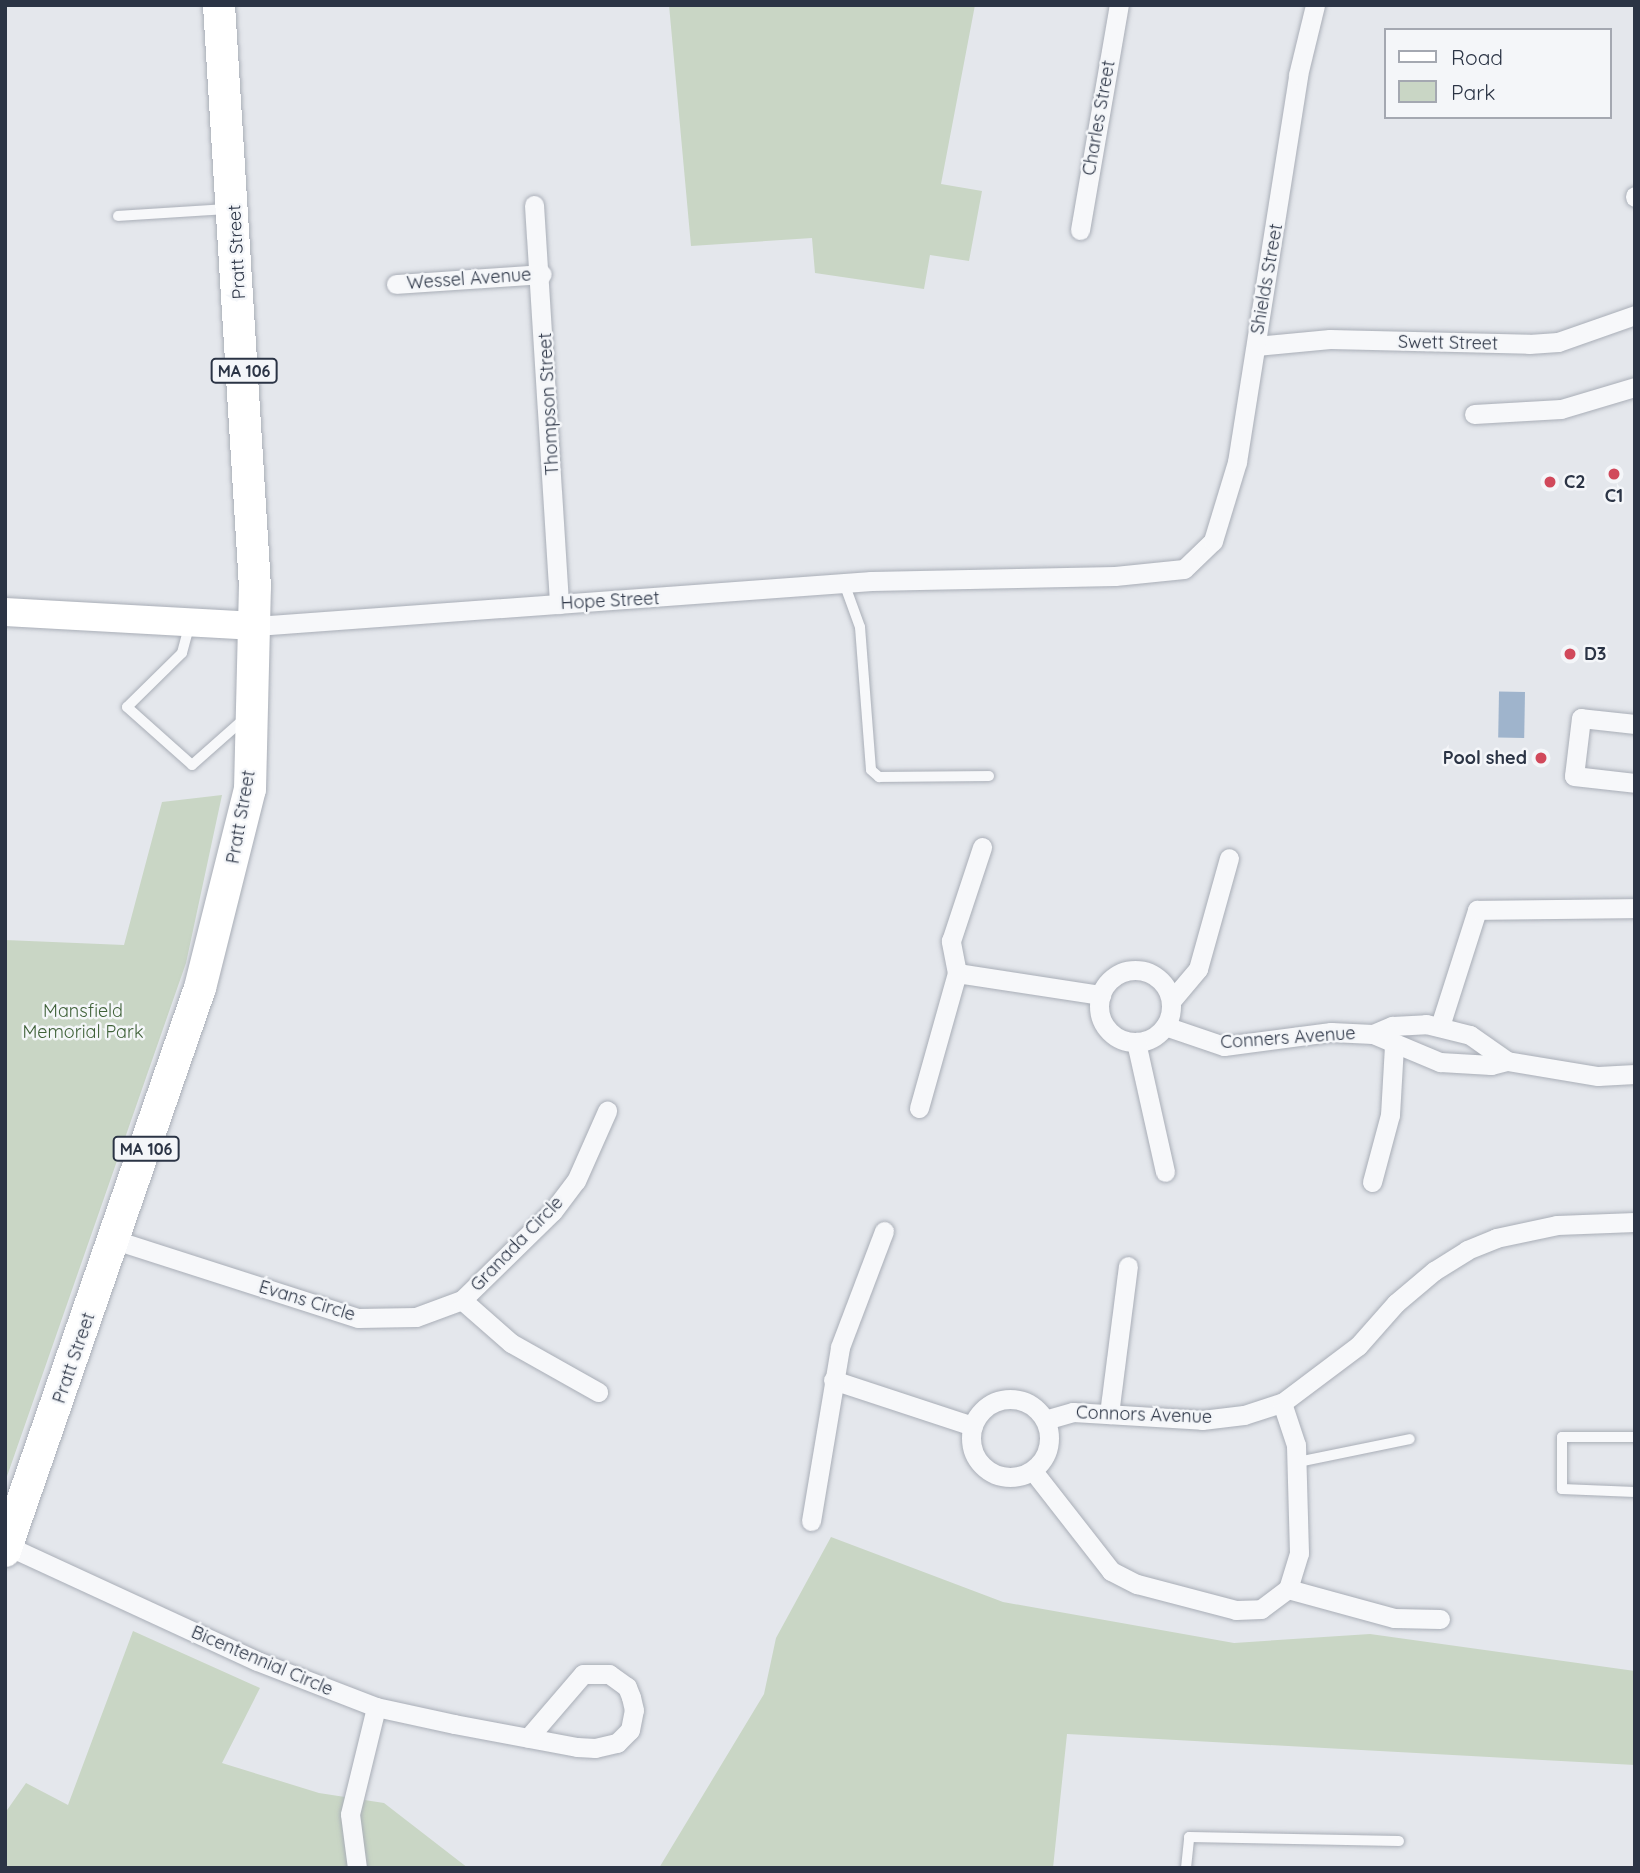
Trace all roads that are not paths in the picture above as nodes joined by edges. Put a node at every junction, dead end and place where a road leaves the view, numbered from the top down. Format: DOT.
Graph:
graph roads {
  1 [pos="219,5"];
  2 [pos="1119,5"];
  3 [pos="1315,5"];
  4 [pos="534,205"];
  5 [pos="234,208"];
  6 [pos="118,216"];
  7 [pos="1080,230"];
  8 [pos="542,274"];
  9 [pos="396,284"];
  10 [pos="1635,315"];
  11 [pos="1256,346"];
  12 [pos="1635,387"];
  13 [pos="1474,414"];
  14 [pos="1207,550"];
  15 [pos="844,583"];
  16 [pos="559,604"];
  17 [pos="5,612"];
  18 [pos="190,623"];
  19 [pos="256,626"];
  20 [pos="253,711"];
  21 [pos="1635,724"];
  22 [pos="989,776"];
  23 [pos="1635,783"];
  24 [pos="982,847"];
  25 [pos="1229,858"];
  26 [pos="1635,908"];
  27 [pos="957,973"];
  28 [pos="1101,995"];
  29 [pos="1171,1001"];
  30 [pos="1165,1026"];
  31 [pos="1440,1026"];
  32 [pos="1373,1034"];
  33 [pos="1136,1042"];
  34 [pos="1394,1046"];
  35 [pos="1507,1061"];
  36 [pos="1635,1074"];
  37 [pos="919,1108"];
  38 [pos="607,1111"];
  39 [pos="1165,1172"];
  40 [pos="1372,1182"];
  41 [pos="1635,1222"];
  42 [pos="884,1231"];
  43 [pos="116,1240"];
  44 [pos="1128,1266"];
  45 [pos="462,1300"];
  46 [pos="833,1380"];
  47 [pos="598,1392"];
  48 [pos="1283,1403"];
  49 [pos="1109,1414"];
  50 [pos="1045,1420"];
  51 [pos="972,1426"];
  52 [pos="1635,1437"];
  53 [pos="1410,1439"];
  54 [pos="1298,1462"];
  55 [pos="1033,1471"];
  56 [pos="1635,1492"];
  57 [pos="811,1521"];
  58 [pos="6,1549"];
  59 [pos="1288,1589"];
  60 [pos="1440,1619"];
  61 [pos="376,1707"];
  62 [pos="528,1738"];
  63 [pos="1399,1841"];
  64 [pos="357,1868"];
  65 [pos="1186,1868"];
  1 -- 5 [label="main road, Pratt Street / MA 106"];
  2 -- 7 [label="street, Charles Street"];
  3 -- 11 [label="street, Shields Street"];
  4 -- 8 [label="street, Thompson Street"];
  5 -- 6 [label="lane"];
  5 -- 19 [label="main road, Pratt Street / MA 106"];
  8 -- 9 [label="street, Wessel Avenue"];
  8 -- 16 [label="street, Thompson Street"];
  10 -- 11 [label="street, Swett Street"];
  11 -- 14 [label="street, Shields Street"];
  12 -- 13 [label="street"];
  14 -- 15 [label="street, Hope Street"];
  15 -- 16 [label="street, Hope Street"];
  15 -- 22 [label="lane"];
  16 -- 19 [label="street, Hope Street"];
  17 -- 18 [label="main road, Hope Street"];
  18 -- 19 [label="main road, Hope Street"];
  18 -- 20 [label="lane"];
  19 -- 20 [label="main road, Pratt Street / MA 106"];
  20 -- 43 [label="main road, Pratt Street / MA 106"];
  21 -- 23 [label="street"];
  24 -- 27 [label="street"];
  25 -- 29 [label="street"];
  26 -- 31 [label="street"];
  27 -- 28 [label="street"];
  27 -- 37 [label="street"];
  28 -- 29 [label="street"];
  28 -- 33 [label="street"];
  29 -- 30 [label="street"];
  30 -- 32 [label="street, Conners Avenue"];
  30 -- 33 [label="street"];
  31 -- 32 [label="street, Conners Avenue"];
  31 -- 35 [label="street, Conners Avenue"];
  32 -- 34 [label="street, Conners Avenue"];
  33 -- 39 [label="street"];
  34 -- 35 [label="street, Conners Avenue"];
  34 -- 40 [label="street"];
  35 -- 36 [label="street, Conners Avenue"];
  38 -- 45 [label="street, Granada Circle"];
  41 -- 48 [label="street, Connors Avenue"];
  42 -- 46 [label="street"];
  43 -- 45 [label="street, Evans Circle"];
  43 -- 58 [label="main road, Pratt Street / MA 106"];
  44 -- 49 [label="street"];
  45 -- 47 [label="street"];
  46 -- 51 [label="street"];
  46 -- 57 [label="street"];
  48 -- 49 [label="street, Connors Avenue"];
  48 -- 54 [label="street"];
  49 -- 50 [label="street, Connors Avenue"];
  50 -- 51 [label="street"];
  50 -- 55 [label="street"];
  51 -- 55 [label="street"];
  52 -- 56 [label="lane"];
  53 -- 54 [label="lane"];
  54 -- 59 [label="street"];
  55 -- 59 [label="street"];
  58 -- 61 [label="street, Bicentennial Circle"];
  59 -- 60 [label="street"];
  61 -- 62 [label="street, Bicentennial Circle"];
  61 -- 64 [label="street"];
  62 -- 62 [label="street, Bicentennial Circle"];
  63 -- 65 [label="lane"];
}
